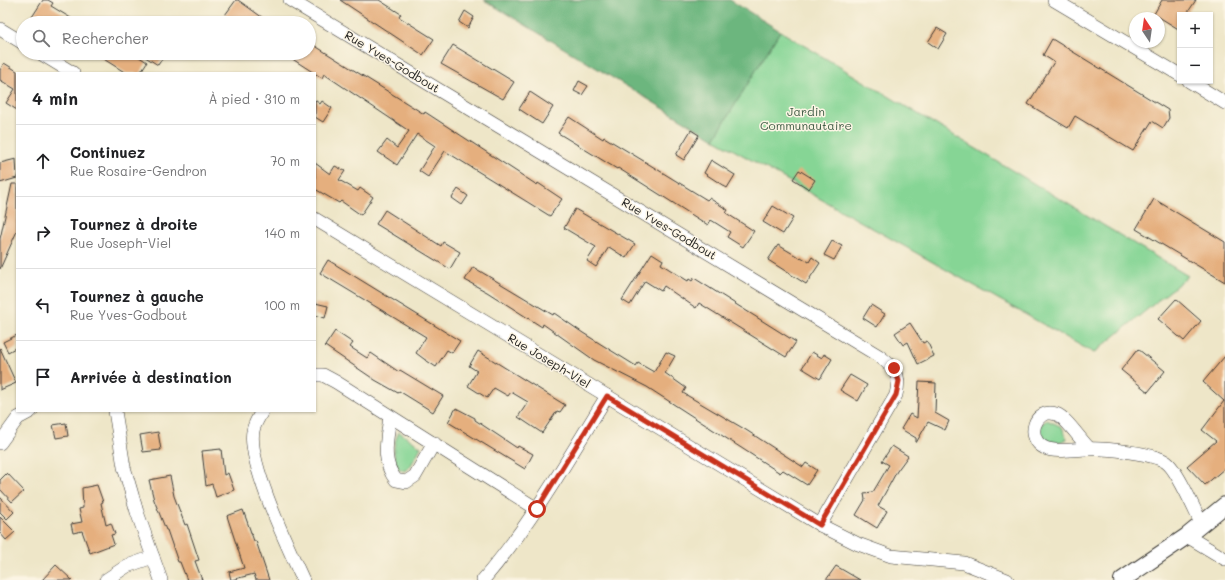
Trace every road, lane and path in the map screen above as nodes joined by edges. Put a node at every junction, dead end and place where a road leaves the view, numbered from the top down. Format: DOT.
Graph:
graph roads {
  1 [pos="290,0"];
  2 [pos="1054,0"];
  3 [pos="0,29"];
  4 [pos="16,39"];
  5 [pos="52,60"];
  6 [pos="71,72"];
  7 [pos="1177,74"];
  8 [pos="1194,84"];
  9 [pos="1225,103"];
  10 [pos="316,220"];
  11 [pos="316,375"];
  12 [pos="607,396"];
  13 [pos="29,412"];
  14 [pos="115,412"];
  15 [pos="262,412"];
  16 [pos="390,417"];
  17 [pos="0,443"];
  18 [pos="434,443"];
  19 [pos="1090,448"];
  20 [pos="1225,505"];
  21 [pos="537,509"];
  22 [pos="820,525"];
  23 [pos="1202,525"];
  24 [pos="1187,536"];
  25 [pos="153,557"];
  26 [pos="1225,559"];
  27 [pos="106,580"];
  28 [pos="161,580"];
  29 [pos="303,580"];
  30 [pos="483,580"];
  31 [pos="1007,580"];
  32 [pos="1122,580"];
  1 -- 22 [label="street, Rue Yves-Godbout"];
  2 -- 7 [label="street"];
  3 -- 4 [label="street"];
  5 -- 6 [label="street"];
  8 -- 9 [label="street"];
  10 -- 12 [label="street, Rue Joseph-Viel"];
  11 -- 16 [label="street"];
  12 -- 21 [label="street"];
  12 -- 22 [label="street, Rue Joseph-Viel"];
  13 -- 17 [label="street"];
  14 -- 25 [label="street"];
  15 -- 29 [label="street"];
  16 -- 18 [label="street"];
  16 -- 18 [label="street"];
  18 -- 21 [label="street"];
  19 -- 23 [label="street"];
  20 -- 23 [label="street"];
  21 -- 30 [label="street"];
  22 -- 31 [label="street, Rue Joseph-Viel"];
  23 -- 24 [label="street"];
  24 -- 26 [label="street"];
  24 -- 32 [label="street"];
  25 -- 27 [label="street"];
  25 -- 28 [label="street"];
}
